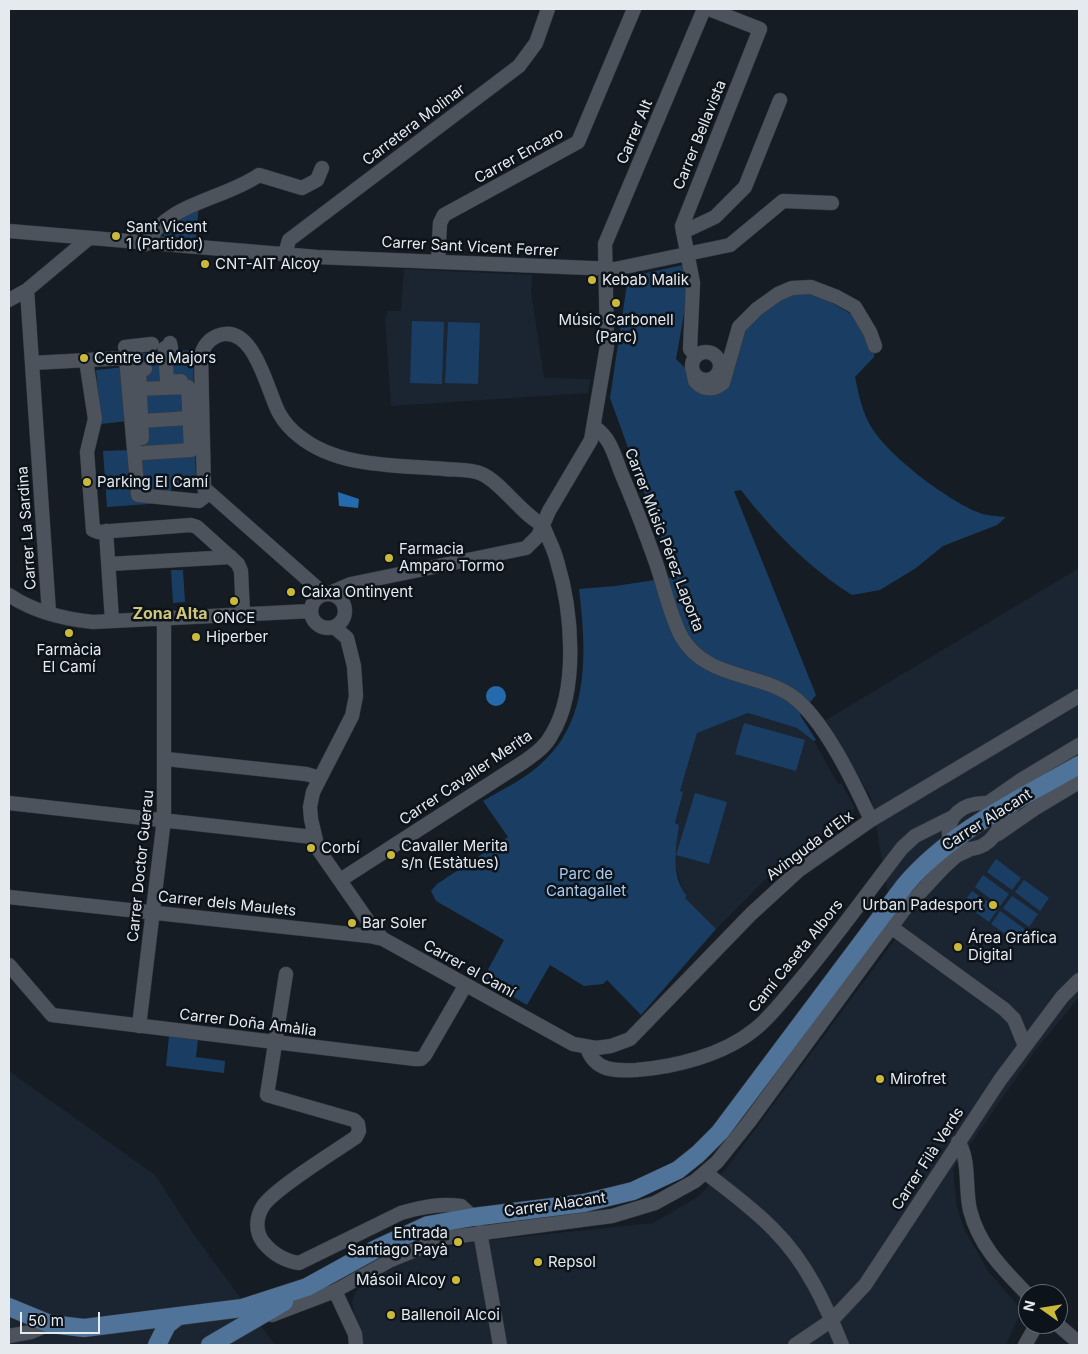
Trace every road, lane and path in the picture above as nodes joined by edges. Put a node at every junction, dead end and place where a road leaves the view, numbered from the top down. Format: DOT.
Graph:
graph roads {
  1 [pos="548,9"];
  2 [pos="634,9"];
  3 [pos="704,9"];
  4 [pos="710,9"];
  5 [pos="780,100"];
  6 [pos="322,168"];
  7 [pos="832,203"];
  8 [pos="9,231"];
  9 [pos="683,232"];
  10 [pos="88,239"];
  11 [pos="146,244"];
  12 [pos="285,254"];
  13 [pos="688,254"];
  14 [pos="438,262"];
  15 [pos="605,270"];
  16 [pos="27,290"];
  17 [pos="9,300"];
  18 [pos="170,343"];
  19 [pos="152,344"];
  20 [pos="875,346"];
  21 [pos="125,347"];
  22 [pos="696,356"];
  23 [pos="86,360"];
  24 [pos="32,363"];
  25 [pos="145,369"];
  26 [pos="693,371"];
  27 [pos="189,380"];
  28 [pos="139,390"];
  29 [pos="190,418"];
  30 [pos="141,421"];
  31 [pos="594,428"];
  32 [pos="143,453"];
  33 [pos="208,493"];
  34 [pos="146,494"];
  35 [pos="543,525"];
  36 [pos="106,531"];
  37 [pos="526,548"];
  38 [pos="555,554"];
  39 [pos="231,557"];
  40 [pos="109,564"];
  41 [pos="327,594"];
  42 [pos="9,595"];
  43 [pos="311,611"];
  44 [pos="49,613"];
  45 [pos="243,614"];
  46 [pos="164,619"];
  47 [pos="112,620"];
  48 [pos="334,627"];
  49 [pos="1079,696"];
  50 [pos="1079,745"];
  51 [pos="166,759"];
  52 [pos="1079,764"];
  53 [pos="320,778"];
  54 [pos="1079,782"];
  55 [pos="9,803"];
  56 [pos="996,818"];
  57 [pos="164,819"];
  58 [pos="871,820"];
  59 [pos="314,837"];
  60 [pos="956,838"];
  61 [pos="341,882"];
  62 [pos="9,897"];
  63 [pos="153,912"];
  64 [pos="891,927"];
  65 [pos="383,939"];
  66 [pos="9,965"];
  67 [pos="286,974"];
  68 [pos="1079,980"];
  69 [pos="465,986"];
  70 [pos="140,1026"];
  71 [pos="274,1042"];
  72 [pos="1025,1046"];
  73 [pos="587,1048"];
  74 [pos="958,1142"];
  75 [pos="706,1173"];
  76 [pos="476,1224"];
  77 [pos="1018,1285"];
  78 [pos="307,1287"];
  79 [pos="335,1291"];
  80 [pos="9,1307"];
  81 [pos="225,1312"];
  82 [pos="832,1320"];
  83 [pos="50,1324"];
  84 [pos="247,1324"];
  85 [pos="169,1331"];
  86 [pos="1032,1334"];
  87 [pos="1068,1334"];
  88 [pos="9,1336"];
  89 [pos="217,1341"];
  90 [pos="1079,1343"];
  91 [pos="157,1345"];
  92 [pos="356,1345"];
  93 [pos="500,1345"];
  94 [pos="795,1345"];
  95 [pos="842,1345"];
  96 [pos="1025,1345"];
  1 -- 12 [label="street, Carretera Molinar"];
  2 -- 14 [label="street, Carrer Encaro"];
  3 -- 15 [label="street, Carrer Alt"];
  4 -- 9 [label="street, Carrer Bellavista"];
  5 -- 9 [label="street"];
  6 -- 11 [label="street"];
  7 -- 13 [label="street, Carrer Sant Vicent Ferrer"];
  8 -- 10 [label="street, Carrer Sant Vicent Ferrer"];
  9 -- 13 [label="street, Carrer Bellavista"];
  10 -- 11 [label="street, Carrer Sant Vicent Ferrer"];
  10 -- 16 [label="street"];
  11 -- 12 [label="street, Carrer Sant Vicent Ferrer"];
  12 -- 14 [label="street, Carrer Sant Vicent Ferrer"];
  13 -- 15 [label="street, Carrer Sant Vicent Ferrer"];
  13 -- 22 [label="street, Carrer Bellavista"];
  14 -- 15 [label="street, Carrer Sant Vicent Ferrer"];
  15 -- 31 [label="street, Carrer Alt"];
  16 -- 17 [label="street"];
  16 -- 24 [label="street, Carrer La Sardina"];
  18 -- 27 [label="street"];
  19 -- 21 [label="street"];
  20 -- 26 [label="street"];
  22 -- 26 [label="street"];
  22 -- 26 [label="street"];
  23 -- 24 [label="street"];
  23 -- 34 [label="street"];
  23 -- 36 [label="street"];
  24 -- 44 [label="street, Carrer La Sardina"];
  25 -- 28 [label="street"];
  28 -- 29 [label="street"];
  28 -- 30 [label="street"];
  29 -- 30 [label="street"];
  29 -- 32 [label="street"];
  30 -- 32 [label="street"];
  31 -- 35 [label="street, Carrer Alt"];
  31 -- 58 [label="street, Carrer Músic Pérez Laporta"];
  32 -- 34 [label="street"];
  33 -- 34 [label="street"];
  33 -- 35 [label="street"];
  33 -- 41 [label="street"];
  35 -- 37 [label="street, Carrer Alt"];
  35 -- 38 [label="street, Carrer Cavaller Merita"];
  36 -- 39 [label="street"];
  36 -- 40 [label="street"];
  37 -- 38 [label="street"];
  37 -- 41 [label="street"];
  38 -- 61 [label="street, Carrer Cavaller Merita"];
  39 -- 40 [label="street"];
  39 -- 45 [label="street"];
  40 -- 47 [label="street"];
  41 -- 43 [label="street"];
  41 -- 48 [label="street"];
  42 -- 44 [label="street"];
  43 -- 45 [label="street"];
  43 -- 48 [label="street"];
  44 -- 47 [label="street"];
  45 -- 46 [label="street"];
  46 -- 47 [label="street"];
  46 -- 51 [label="street, Carrer Doctor Guerau"];
  48 -- 53 [label="street, Carrer el Camí"];
  49 -- 58 [label="street, Avinguda d'Elx"];
  50 -- 56 [label="street, Carrer Alacant"];
  51 -- 53 [label="street"];
  51 -- 57 [label="street, Carrer Doctor Guerau"];
  52 -- 56 [label="main road, Carrer Alacant"];
  53 -- 59 [label="street, Carrer el Camí"];
  54 -- 56 [label="street, Carrer Alacant"];
  55 -- 57 [label="street"];
  56 -- 60 [label="main road, Carrer Alacant"];
  56 -- 60 [label="street"];
  56 -- 60 [label="street"];
  57 -- 59 [label="street"];
  57 -- 63 [label="street, Carrer Doctor Guerau"];
  58 -- 73 [label="street, Avinguda d'Elx"];
  59 -- 61 [label="street, Carrer el Camí"];
  60 -- 64 [label="street, Carrer Alacant"];
  60 -- 73 [label="street, Camí Caseta Albors"];
  60 -- 76 [label="main road, Carrer Alacant"];
  61 -- 65 [label="street, Carrer el Camí"];
  62 -- 63 [label="street, Carrer dels Maulets"];
  63 -- 65 [label="street, Carrer dels Maulets"];
  63 -- 70 [label="street, Carrer Doctor Guerau"];
  64 -- 72 [label="street"];
  64 -- 75 [label="street, Carrer Alacant"];
  65 -- 69 [label="street, Carrer el Camí"];
  66 -- 70 [label="street, Carrer Doña Amàlia"];
  67 -- 71 [label="street"];
  68 -- 72 [label="street, Carrer Filà Verds"];
  69 -- 71 [label="street, Carrer Doña Amàlia"];
  69 -- 73 [label="street, Carrer el Camí"];
  70 -- 71 [label="street, Carrer Doña Amàlia"];
  71 -- 76 [label="street"];
  72 -- 74 [label="street, Carrer Filà Verds"];
  74 -- 77 [label="street"];
  74 -- 82 [label="street, Carrer Filà Verds"];
  75 -- 76 [label="street, Carrer Alacant"];
  75 -- 82 [label="street"];
  76 -- 78 [label="main road, Carrer Alacant"];
  76 -- 79 [label="street, Carrer Alacant"];
  76 -- 93 [label="street"];
  78 -- 81 [label="main road, Carrer Alacant"];
  78 -- 84 [label="main road"];
  79 -- 84 [label="street, Carrer Alacant"];
  79 -- 92 [label="street"];
  80 -- 83 [label="main road, Carrer Alacant"];
  81 -- 85 [label="main road, Carrer Alacant"];
  81 -- 89 [label="main road"];
  82 -- 94 [label="street, Carrer Filà Verds"];
  82 -- 95 [label="street"];
  83 -- 85 [label="main road, Carrer Alacant"];
  83 -- 88 [label="street, Carrer Alacant"];
  84 -- 89 [label="main road"];
  85 -- 91 [label="main road"];
  86 -- 96 [label="street"];
  87 -- 90 [label="street"];
}
